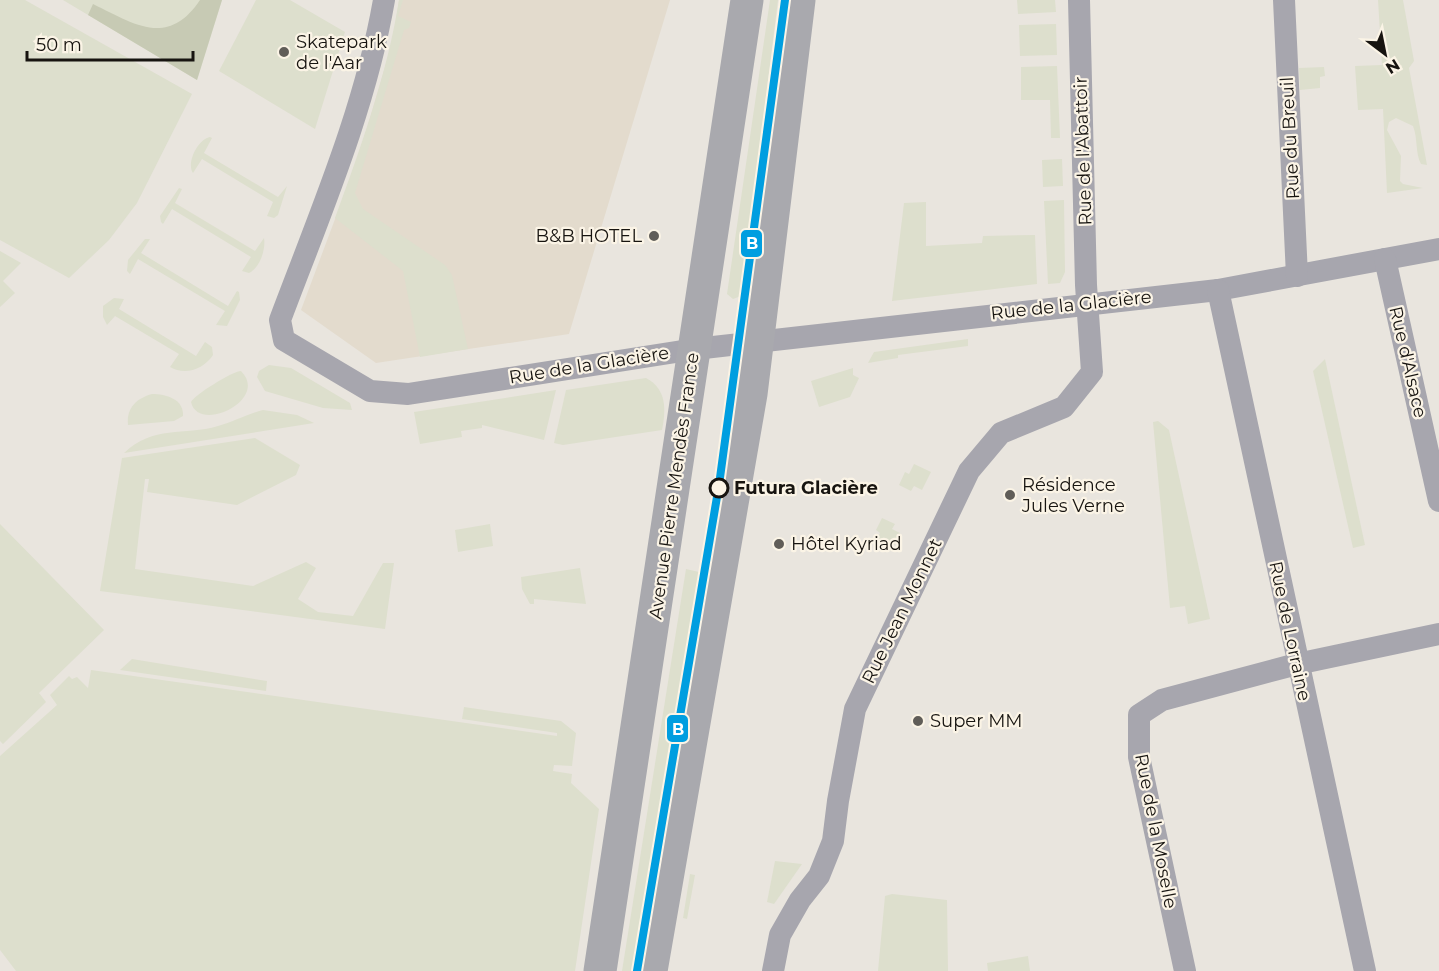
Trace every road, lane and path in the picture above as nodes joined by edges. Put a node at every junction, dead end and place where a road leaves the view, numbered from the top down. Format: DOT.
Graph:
graph roads {
  1 [pos="384,0"];
  2 [pos="747,0"];
  3 [pos="799,0"];
  4 [pos="1079,0"];
  5 [pos="1284,0"];
  6 [pos="1439,249"];
  7 [pos="1385,259"];
  8 [pos="1297,276"];
  9 [pos="1218,290"];
  10 [pos="1088,303"];
  11 [pos="756,342"];
  12 [pos="695,349"];
  13 [pos="1439,501"];
  14 [pos="1439,634"];
  15 [pos="1297,664"];
  16 [pos="600,971"];
  17 [pos="651,971"];
  18 [pos="773,971"];
  19 [pos="1185,971"];
  20 [pos="1365,971"];
  1 -- 12 [label="street, Rue de la Glacière"];
  2 -- 12 [label="main road, Avenue Pierre Mendès France"];
  3 -- 11 [label="main road"];
  4 -- 10 [label="street, Rue de l'Abattoir"];
  5 -- 8 [label="street, Rue du Breuil"];
  6 -- 7 [label="street, Rue de la Glacière"];
  7 -- 8 [label="street, Rue de la Glacière"];
  7 -- 13 [label="street, Rue d'Alsace"];
  8 -- 9 [label="street, Rue de la Glacière"];
  9 -- 10 [label="street, Rue de la Glacière"];
  9 -- 15 [label="street, Rue de Lorraine"];
  10 -- 11 [label="street, Rue de la Glacière"];
  10 -- 18 [label="street, Rue Jean Monnet"];
  11 -- 12 [label="street, Rue de la Glacière"];
  11 -- 17 [label="main road"];
  12 -- 16 [label="main road, Avenue Pierre Mendès France"];
  14 -- 15 [label="street, Rue de la Moselle"];
  15 -- 19 [label="street, Rue de la Moselle"];
  15 -- 20 [label="street, Rue de Lorraine"];
}
